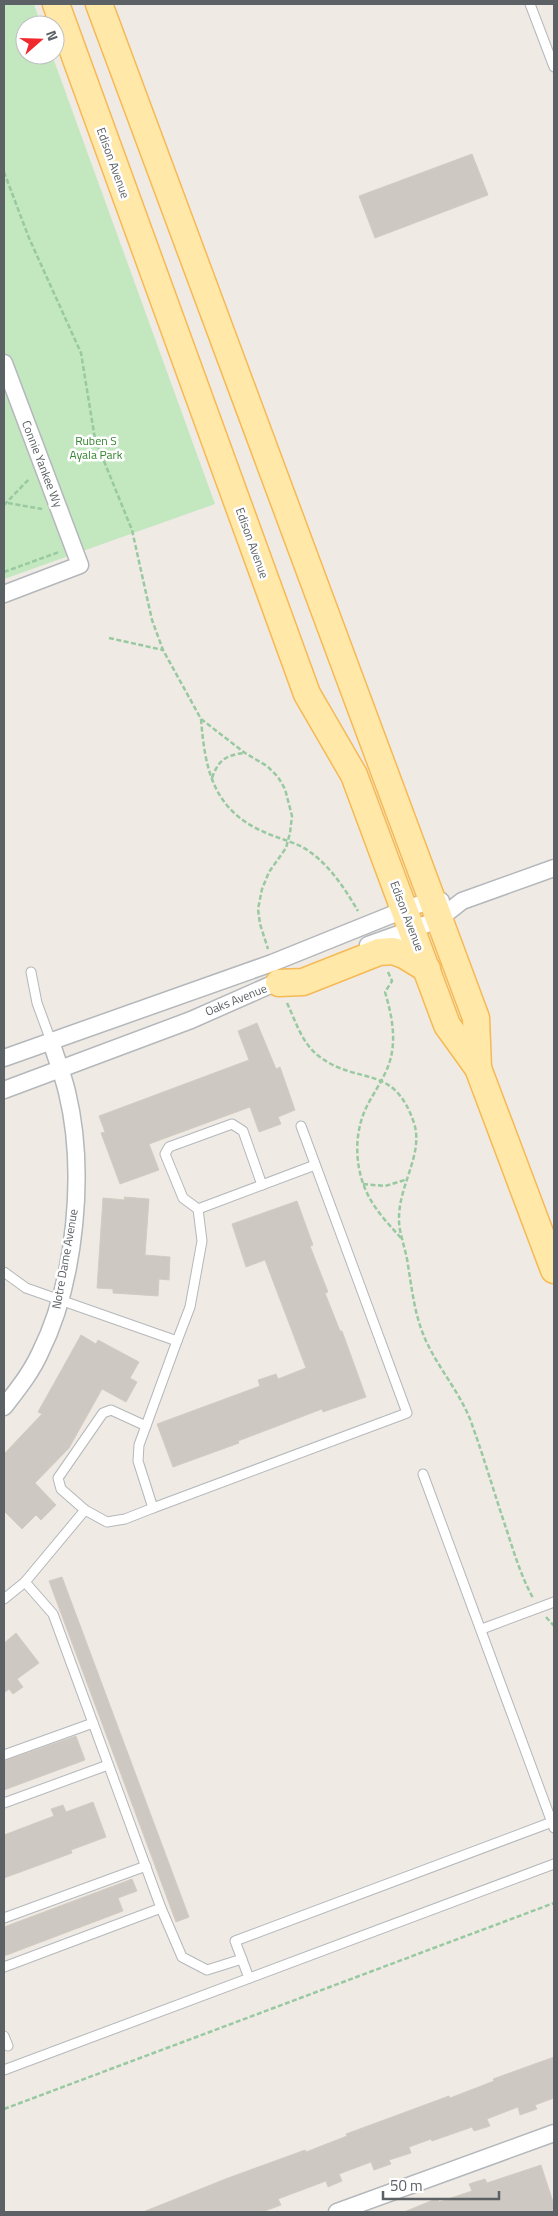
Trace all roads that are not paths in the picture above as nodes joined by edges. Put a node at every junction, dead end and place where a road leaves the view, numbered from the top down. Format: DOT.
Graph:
graph roads {
  1 [pos="56,4"];
  2 [pos="99,4"];
  3 [pos="530,4"];
  4 [pos="554,67"];
  5 [pos="4,363"];
  6 [pos="4,594"];
  7 [pos="554,868"];
  8 [pos="435,910"];
  9 [pos="410,920"];
  10 [pos="427,969"];
  11 [pos="31,972"];
  12 [pos="276,973"];
  13 [pos="50,1041"];
  14 [pos="4,1058"];
  15 [pos="59,1068"];
  16 [pos="478,1068"];
  17 [pos="4,1090"];
  18 [pos="301,1126"];
  19 [pos="315,1165"];
  20 [pos="262,1185"];
  21 [pos="198,1209"];
  22 [pos="554,1270"];
  23 [pos="4,1272"];
  24 [pos="60,1301"];
  25 [pos="178,1341"];
  26 [pos="4,1407"];
  27 [pos="146,1426"];
  28 [pos="423,1474"];
  29 [pos="153,1508"];
  30 [pos="85,1510"];
  31 [pos="25,1582"];
  32 [pos="4,1599"];
  33 [pos="554,1602"];
  34 [pos="482,1629"];
  35 [pos="93,1723"];
  36 [pos="4,1755"];
  37 [pos="108,1764"];
  38 [pos="4,1802"];
  39 [pos="553,1825"];
  40 [pos="554,1864"];
  41 [pos="146,1866"];
  42 [pos="161,1908"];
  43 [pos="4,1918"];
  44 [pos="242,1958"];
  45 [pos="4,1967"];
  46 [pos="249,1978"];
  47 [pos="4,2036"];
  48 [pos="8,2046"];
  49 [pos="4,2070"];
  50 [pos="554,2133"];
  51 [pos="336,2212"];
  1 -- 9 [label="main road, Edison Avenue"];
  2 -- 8 [label="main road, Edison Avenue"];
  3 -- 4 [label="lane"];
  5 -- 6 [label="street, Connie Yankee Wy"];
  7 -- 8 [label="street, Oaks Avenue"];
  8 -- 9 [label="street, Oaks Avenue"];
  8 -- 9 [label="street, Oaks Avenue"];
  8 -- 16 [label="main road, Edison Avenue"];
  9 -- 10 [label="main road, Edison Avenue"];
  9 -- 12 [label="street, Oaks Avenue"];
  9 -- 12 [label="street, Oaks Avenue"];
  10 -- 12 [label="main road"];
  10 -- 16 [label="main road, Edison Avenue"];
  11 -- 13 [label="lane"];
  12 -- 13 [label="street, Oaks Avenue"];
  12 -- 15 [label="street, Oaks Avenue"];
  13 -- 14 [label="street, Oaks Avenue"];
  13 -- 15 [label="street, Notre Dame Avenue"];
  15 -- 17 [label="street, Oaks Avenue"];
  15 -- 24 [label="street, Notre Dame Avenue"];
  16 -- 22 [label="main road, Edison Avenue"];
  18 -- 19 [label="lane"];
  19 -- 20 [label="lane"];
  19 -- 29 [label="lane"];
  20 -- 21 [label="lane"];
  20 -- 21 [label="lane"];
  21 -- 25 [label="lane"];
  23 -- 24 [label="lane"];
  24 -- 25 [label="lane"];
  24 -- 26 [label="street, Notre Dame Avenue"];
  25 -- 27 [label="lane"];
  27 -- 29 [label="lane"];
  27 -- 30 [label="lane"];
  28 -- 34 [label="lane"];
  29 -- 30 [label="lane"];
  30 -- 31 [label="lane"];
  31 -- 32 [label="lane"];
  31 -- 35 [label="lane"];
  33 -- 34 [label="lane"];
  34 -- 39 [label="lane"];
  35 -- 36 [label="lane"];
  35 -- 37 [label="lane"];
  37 -- 38 [label="lane"];
  37 -- 41 [label="lane"];
  39 -- 44 [label="lane"];
  40 -- 46 [label="lane"];
  41 -- 42 [label="lane"];
  41 -- 43 [label="lane"];
  42 -- 44 [label="lane"];
  42 -- 45 [label="lane"];
  44 -- 46 [label="lane"];
  46 -- 49 [label="lane"];
  47 -- 48 [label="lane"];
  50 -- 51 [label="street"];
}
